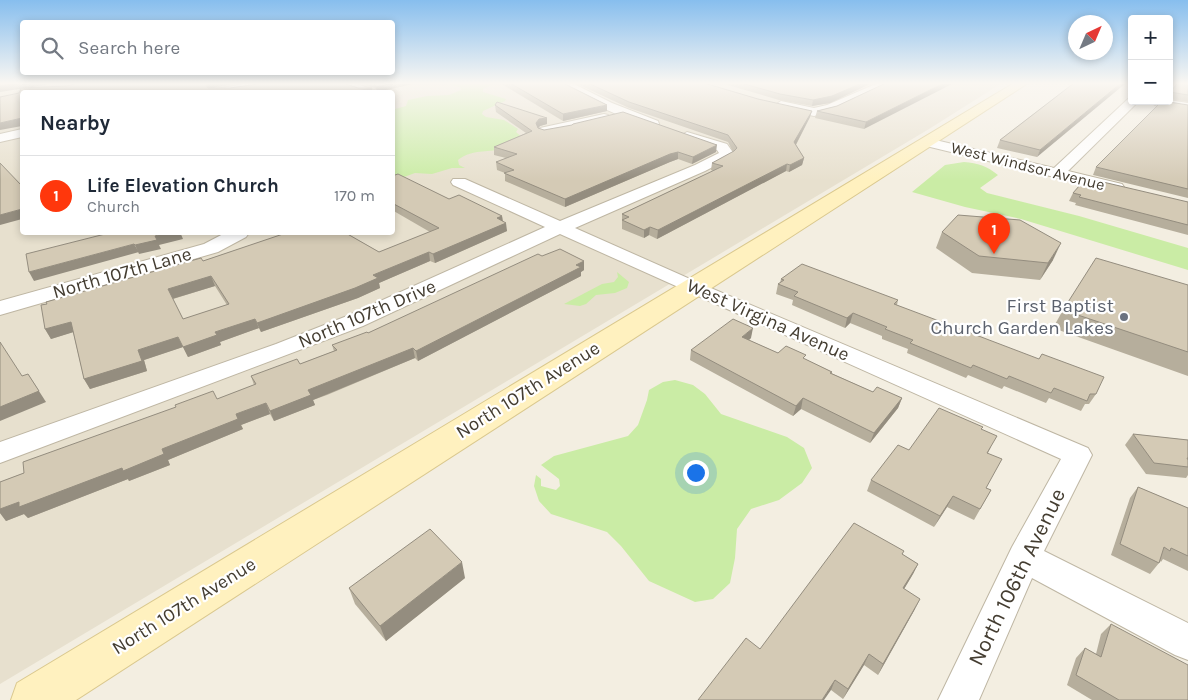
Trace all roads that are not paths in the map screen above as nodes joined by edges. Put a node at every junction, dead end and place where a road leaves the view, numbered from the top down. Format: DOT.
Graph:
graph roads {
  1 [pos="612,116"];
  2 [pos="631,116"];
  3 [pos="969,116"];
  4 [pos="1118,116"];
  5 [pos="545,131"];
  6 [pos="20,133"];
  7 [pos="4,137"];
  8 [pos="927,142"];
  9 [pos="20,149"];
  10 [pos="1057,173"];
  11 [pos="459,182"];
  12 [pos="1132,191"];
  13 [pos="560,227"];
  14 [pos="235,235"];
  15 [pos="692,287"];
  16 [pos="0,308"];
  17 [pos="0,453"];
  18 [pos="1078,455"];
  19 [pos="1024,556"];
  20 [pos="1188,642"];
  21 [pos="34,700"];
  22 [pos="958,700"];
  1 -- 5 [label="street"];
  2 -- 13 [label="street, North 107th Drive"];
  3 -- 8 [label="main road, North 107th Avenue"];
  4 -- 10 [label="street"];
  6 -- 7 [label="street"];
  7 -- 9 [label="street"];
  8 -- 10 [label="street, West Windsor Avenue"];
  8 -- 15 [label="main road, North 107th Avenue"];
  10 -- 12 [label="street, West Windsor Avenue"];
  11 -- 13 [label="street, West Virgina Avenue"];
  13 -- 15 [label="street, West Virgina Avenue"];
  13 -- 17 [label="street, North 107th Drive"];
  14 -- 16 [label="street, North 107th Lane"];
  15 -- 18 [label="street, West Virgina Avenue"];
  15 -- 21 [label="main road, North 107th Avenue"];
  18 -- 19 [label="street, North 106th Avenue"];
  19 -- 20 [label="street"];
  19 -- 22 [label="street, North 106th Avenue"];
}
